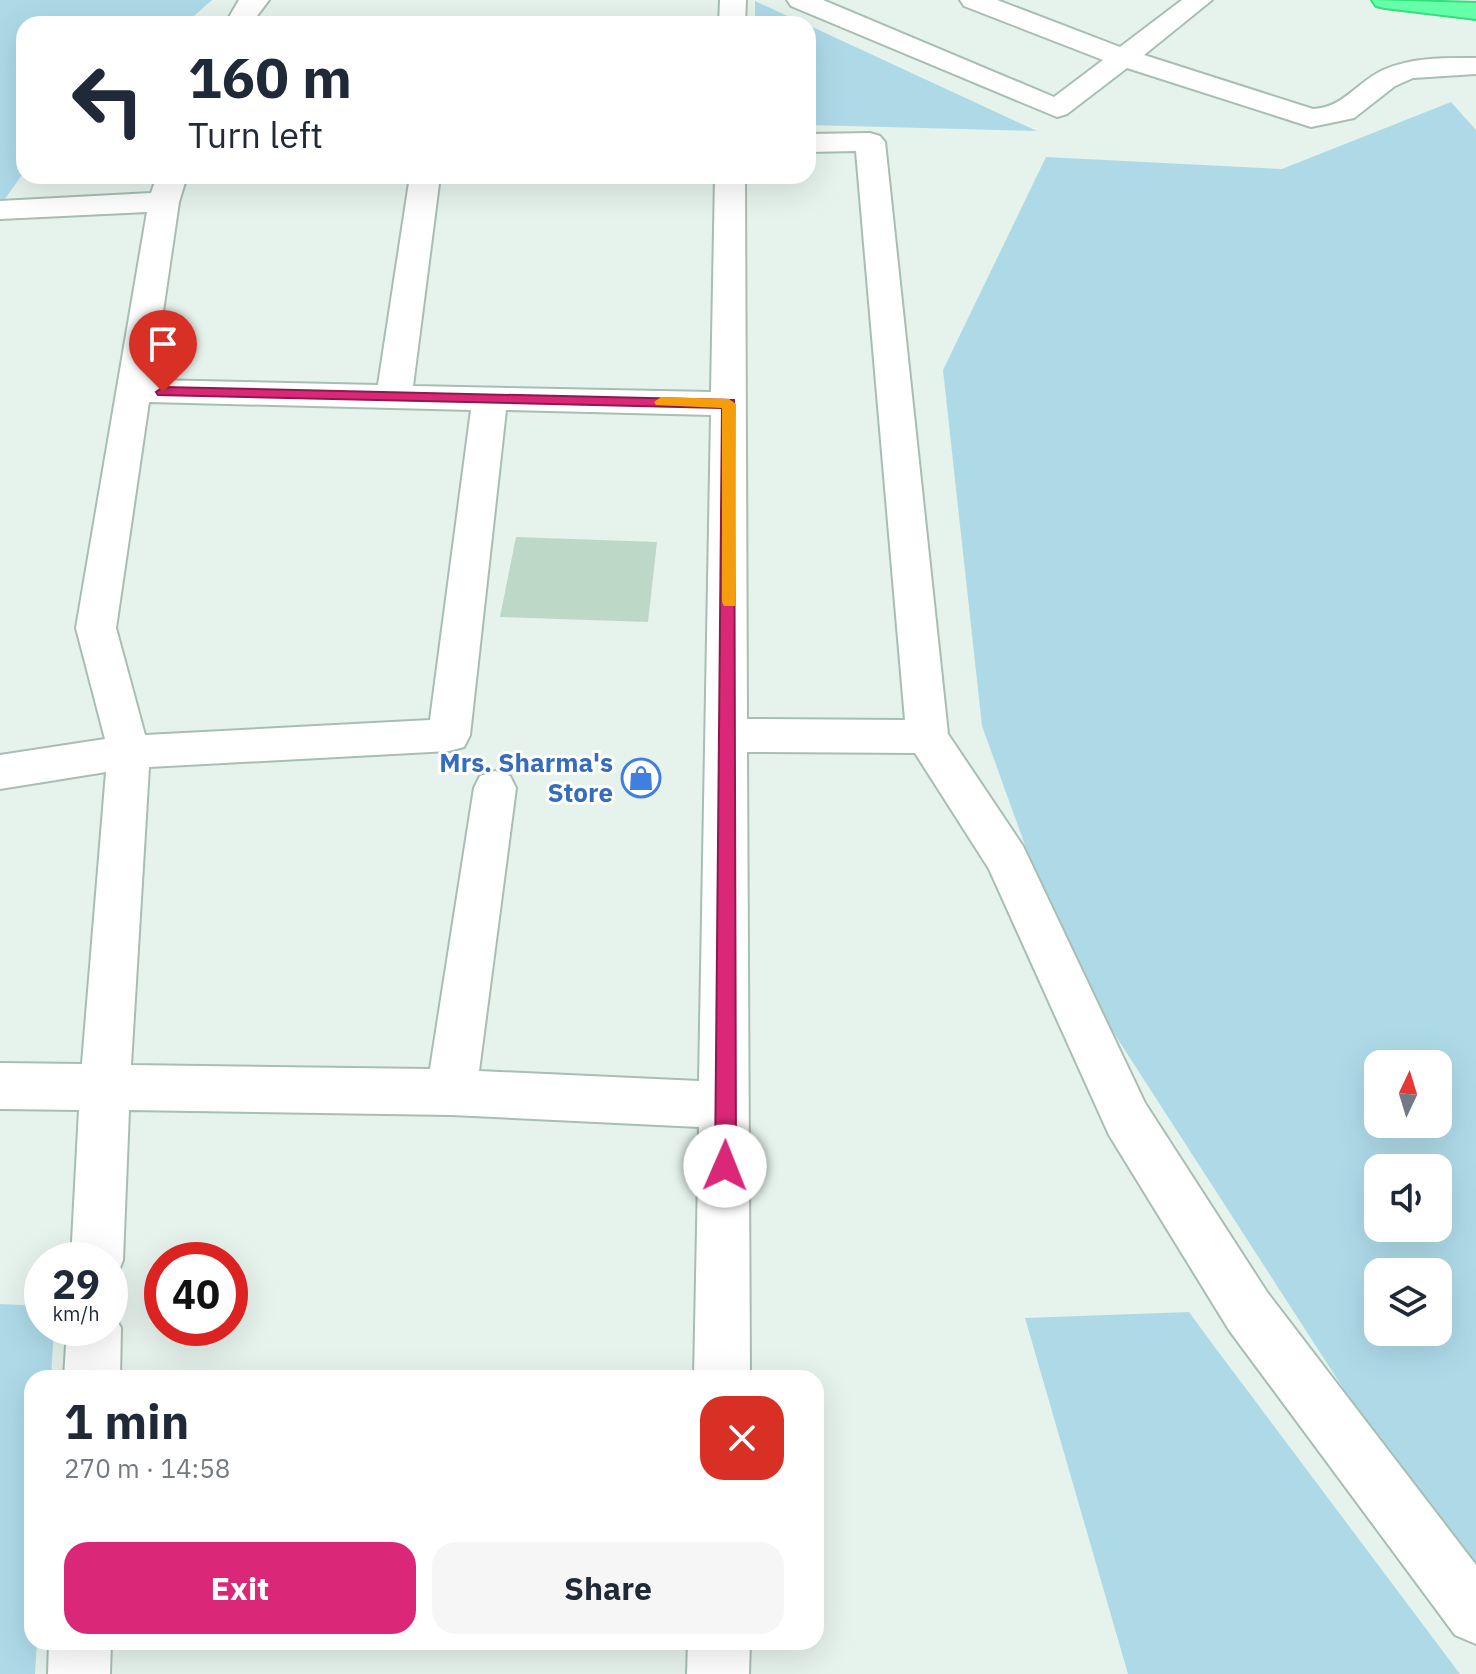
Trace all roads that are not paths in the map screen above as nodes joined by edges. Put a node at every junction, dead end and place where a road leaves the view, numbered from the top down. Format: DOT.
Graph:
graph roads {
  1 [pos="256,0"];
  2 [pos="800,0"];
  3 [pos="973,0"];
  4 [pos="1199,0"];
  5 [pos="1385,0"];
  6 [pos="1476,11"];
  7 [pos="242,16"];
  8 [pos="1124,58"];
  9 [pos="1476,66"];
  10 [pos="816,143"];
  11 [pos="424,184"];
  12 [pos="730,184"];
  13 [pos="168,189"];
  14 [pos="0,210"];
  15 [pos="134,391"];
  16 [pos="394,396"];
  17 [pos="490,397"];
  18 [pos="729,404"];
  19 [pos="727,735"];
  20 [pos="927,737"];
  21 [pos="129,752"];
  22 [pos="0,772"];
  23 [pos="495,788"];
  24 [pos="0,1086"];
  25 [pos="105,1088"];
  26 [pos="451,1092"];
  27 [pos="726,1105"];
  28 [pos="98,1242"];
  29 [pos="93,1346"];
  30 [pos="92,1370"];
  31 [pos="722,1370"];
  32 [pos="1476,1614"];
  33 [pos="80,1650"];
  34 [pos="719,1650"];
  35 [pos="79,1674"];
  36 [pos="718,1674"];
  1 -- 7 [label="street"];
  2 -- 8 [label="street"];
  3 -- 8 [label="street"];
  4 -- 8 [label="street"];
  5 -- 6 [label="highway"];
  8 -- 9 [label="street"];
  10 -- 20 [label="street"];
  11 -- 16 [label="street"];
  12 -- 18 [label="street"];
  13 -- 14 [label="street"];
  13 -- 15 [label="street"];
  15 -- 16 [label="street"];
  15 -- 21 [label="street"];
  16 -- 17 [label="street"];
  17 -- 18 [label="street"];
  17 -- 21 [label="street"];
  18 -- 19 [label="street"];
  19 -- 20 [label="street"];
  19 -- 27 [label="street"];
  20 -- 32 [label="street"];
  21 -- 22 [label="street"];
  21 -- 25 [label="street"];
  23 -- 26 [label="street"];
  24 -- 25 [label="street"];
  25 -- 26 [label="street"];
  25 -- 28 [label="street"];
  26 -- 27 [label="street"];
  27 -- 31 [label="street"];
  29 -- 30 [label="street"];
  33 -- 35 [label="street"];
  34 -- 36 [label="street"];
}
